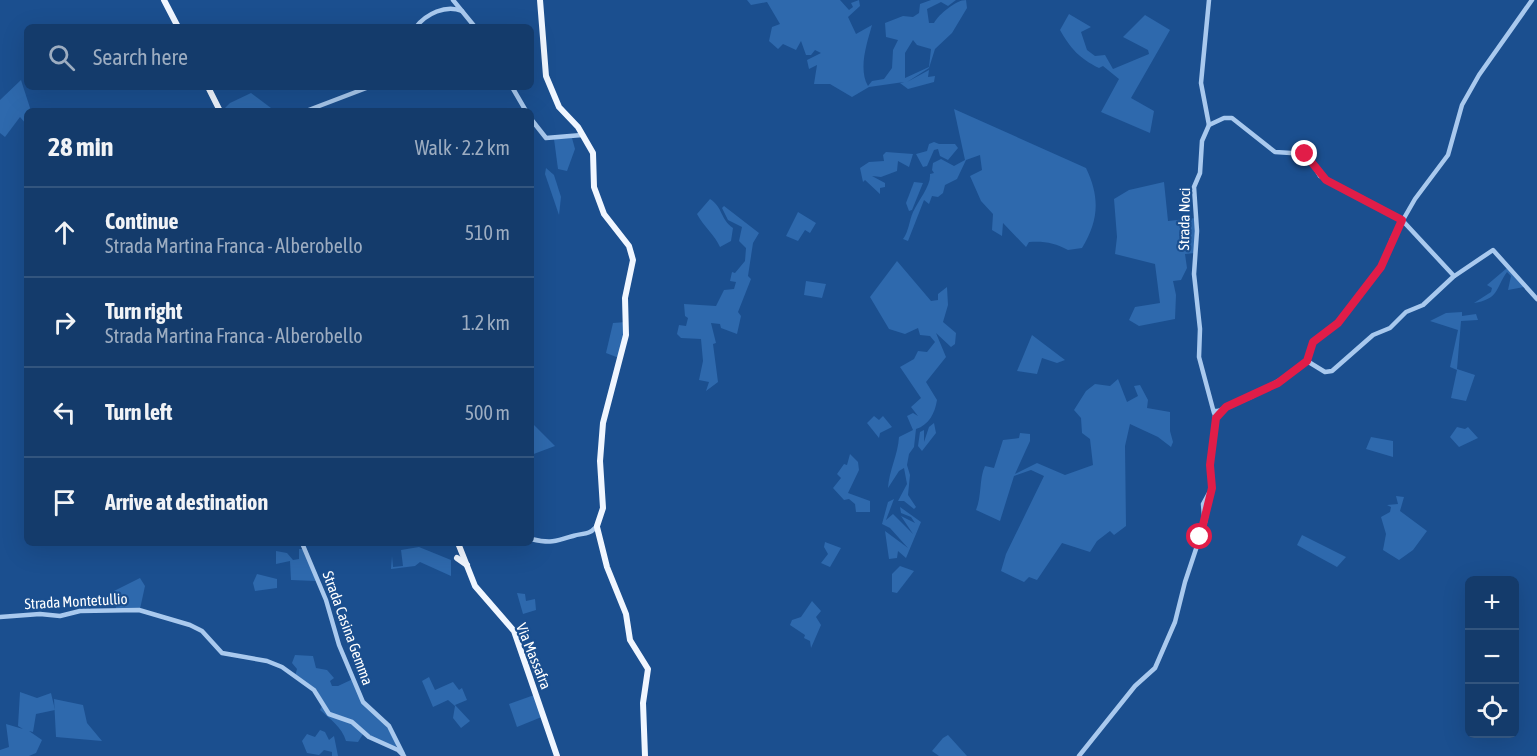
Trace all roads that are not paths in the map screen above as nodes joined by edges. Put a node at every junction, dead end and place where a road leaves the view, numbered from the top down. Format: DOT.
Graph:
graph roads {
  1 [pos="164,0"];
  2 [pos="540,0"];
  3 [pos="1209,0"];
  4 [pos="1532,0"];
  5 [pos="454,1"];
  6 [pos="443,10"];
  7 [pos="462,10"];
  8 [pos="176,24"];
  9 [pos="419,24"];
  10 [pos="473,24"];
  11 [pos="210,90"];
  12 [pos="361,90"];
  13 [pos="514,90"];
  14 [pos="218,108"];
  15 [pos="314,108"];
  16 [pos="524,108"];
  17 [pos="534,123"];
  18 [pos="1209,125"];
  19 [pos="582,135"];
  20 [pos="1402,220"];
  21 [pos="1454,276"];
  22 [pos="1537,299"];
  23 [pos="1307,361"];
  24 [pos="1225,408"];
  25 [pos="1215,411"];
  26 [pos="596,528"];
  27 [pos="534,539"];
  28 [pos="303,546"];
  29 [pos="462,551"];
  30 [pos="0,617"];
  31 [pos="398,748"];
  32 [pos="404,756"];
  33 [pos="557,756"];
  34 [pos="645,756"];
  35 [pos="1079,756"];
  1 -- 8 [label="main road"];
  2 -- 19 [label="main road"];
  3 -- 18 [label="street, Strada Noci"];
  4 -- 20 [label="street"];
  5 -- 6 [label="street"];
  5 -- 7 [label="street"];
  6 -- 7 [label="street"];
  6 -- 9 [label="street"];
  7 -- 10 [label="street"];
  11 -- 14 [label="main road"];
  12 -- 15 [label="street"];
  13 -- 16 [label="street"];
  17 -- 19 [label="street"];
  18 -- 20 [label="street"];
  18 -- 25 [label="street, Strada Noci"];
  19 -- 26 [label="main road"];
  20 -- 21 [label="street"];
  20 -- 23 [label="street"];
  21 -- 22 [label="street"];
  21 -- 23 [label="street"];
  23 -- 24 [label="street"];
  24 -- 25 [label="street"];
  24 -- 25 [label="street"];
  25 -- 35 [label="street, Strada Noci"];
  26 -- 27 [label="street"];
  26 -- 34 [label="main road"];
  28 -- 31 [label="street, Strada Casina Gemma"];
  29 -- 33 [label="main road, Via Massafra"];
  30 -- 31 [label="street, Strada Montetullio"];
  31 -- 32 [label="street"];
}
